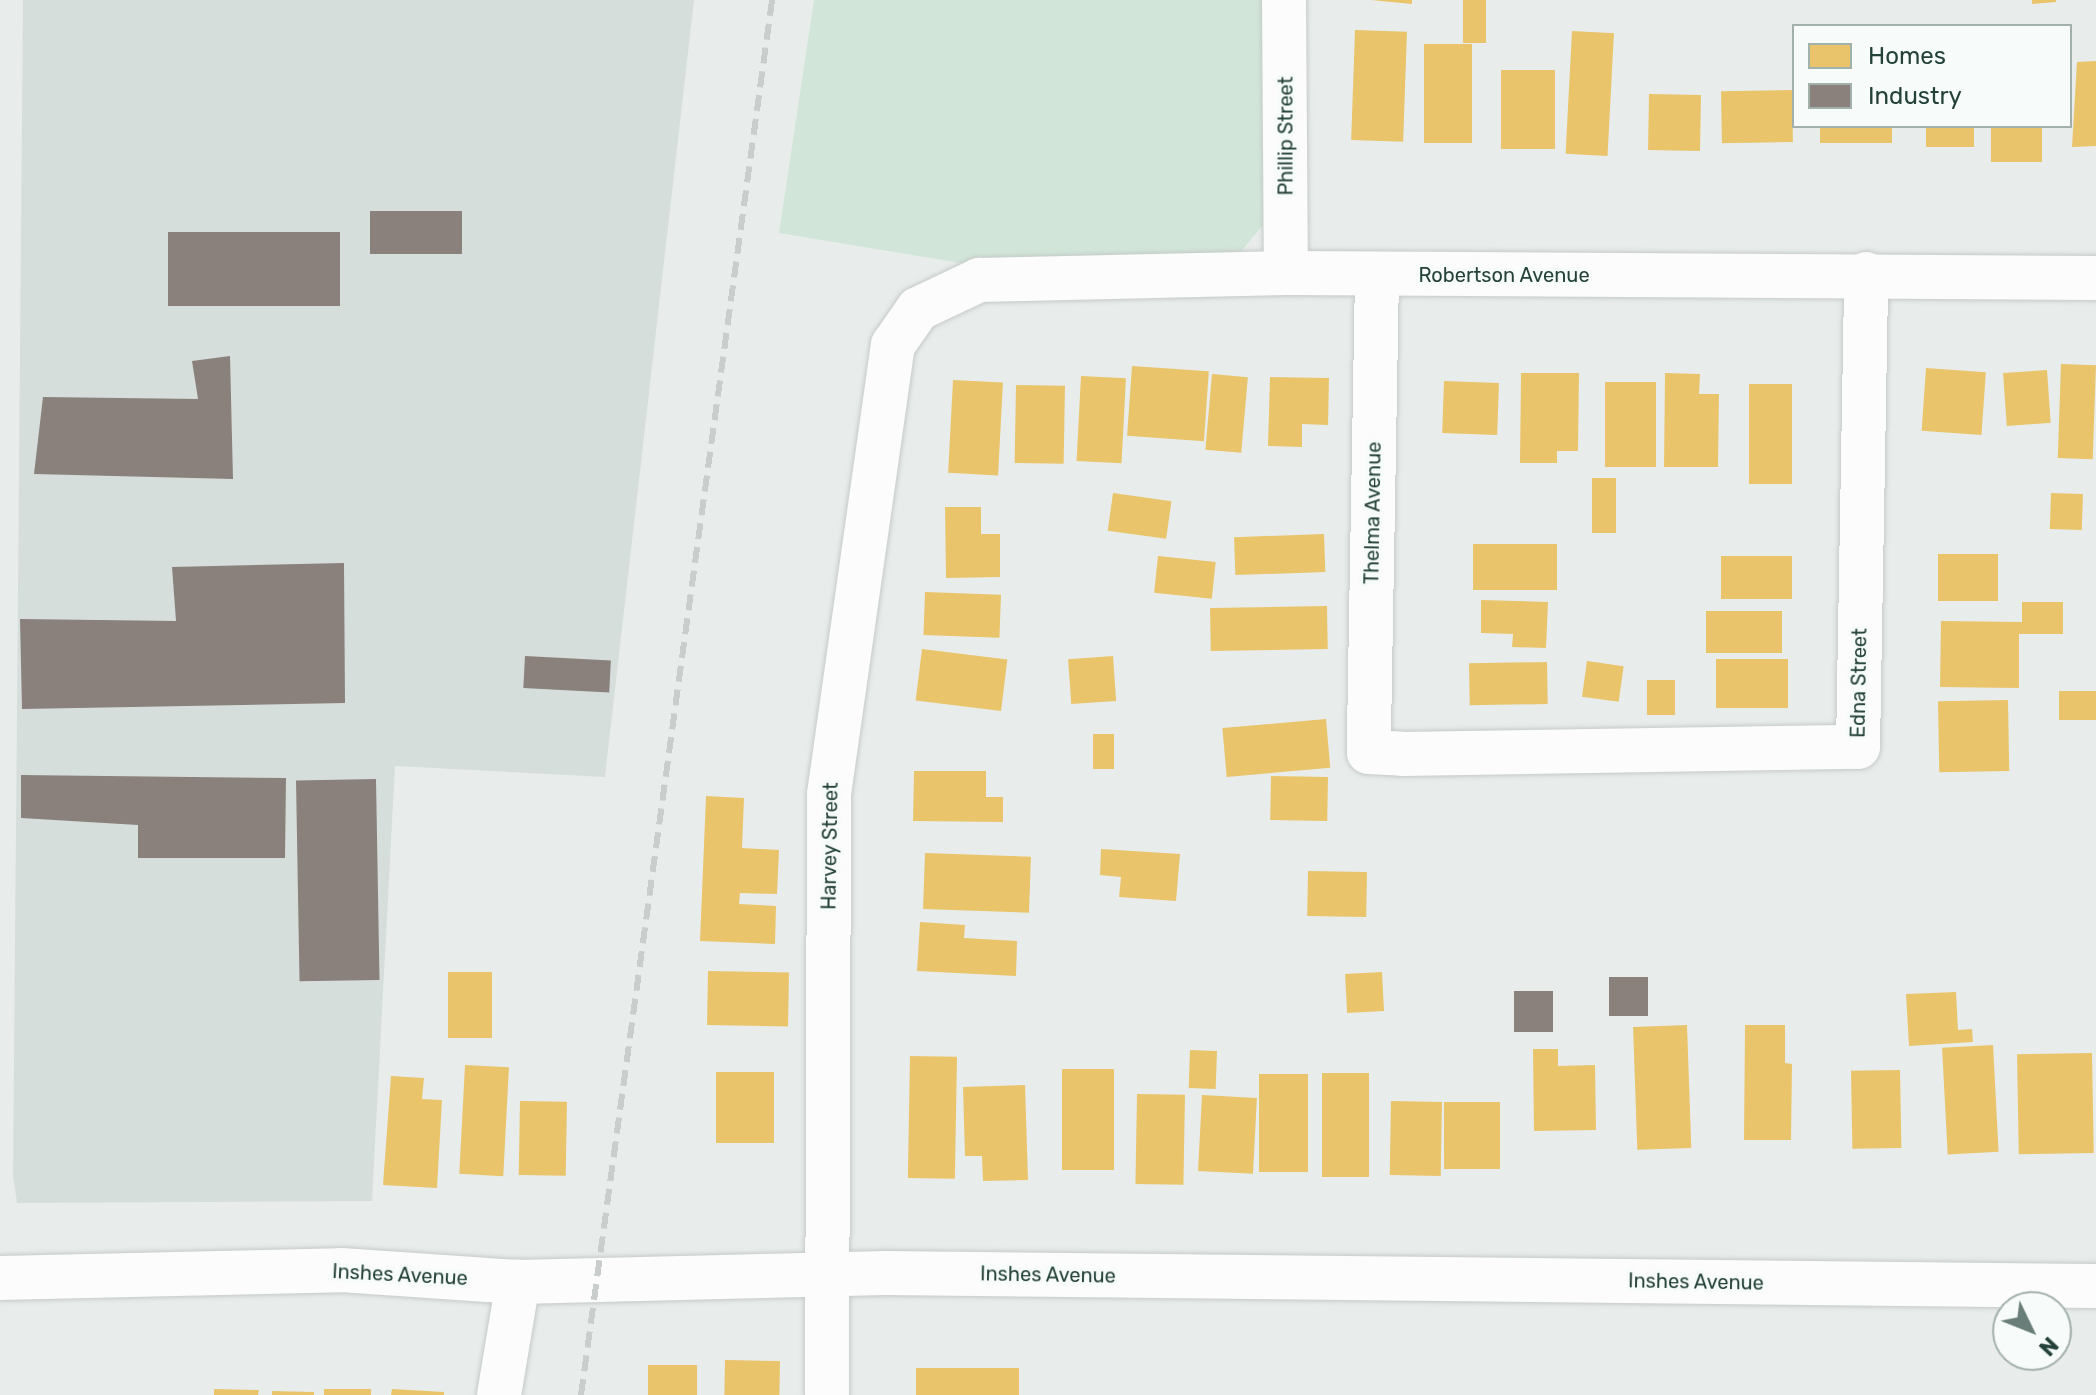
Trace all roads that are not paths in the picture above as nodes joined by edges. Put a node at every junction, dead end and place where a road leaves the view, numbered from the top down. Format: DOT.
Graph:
graph roads {
  1 [pos="1284,0"];
  2 [pos="1286,273"];
  3 [pos="1866,274"];
  4 [pos="1377,275"];
  5 [pos="2096,278"];
  6 [pos="918,309"];
  7 [pos="1369,752"];
  8 [pos="827,1277"];
  9 [pos="0,1278"];
  10 [pos="518,1282"];
  11 [pos="2096,1286"];
  12 [pos="499,1395"];
  13 [pos="827,1395"];
  1 -- 2 [label="street, Phillip Street"];
  2 -- 4 [label="street, Robertson Avenue"];
  2 -- 6 [label="street, Robertson Avenue"];
  3 -- 4 [label="street, Robertson Avenue"];
  3 -- 5 [label="street, Robertson Avenue"];
  3 -- 7 [label="street, Edna Street"];
  4 -- 7 [label="street, Thelma Avenue"];
  6 -- 8 [label="street, Harvey Street"];
  8 -- 10 [label="street, Inshes Avenue"];
  8 -- 11 [label="street, Inshes Avenue"];
  8 -- 13 [label="street, Harvey Street"];
  9 -- 10 [label="street, Inshes Avenue"];
  10 -- 12 [label="street"];
}
